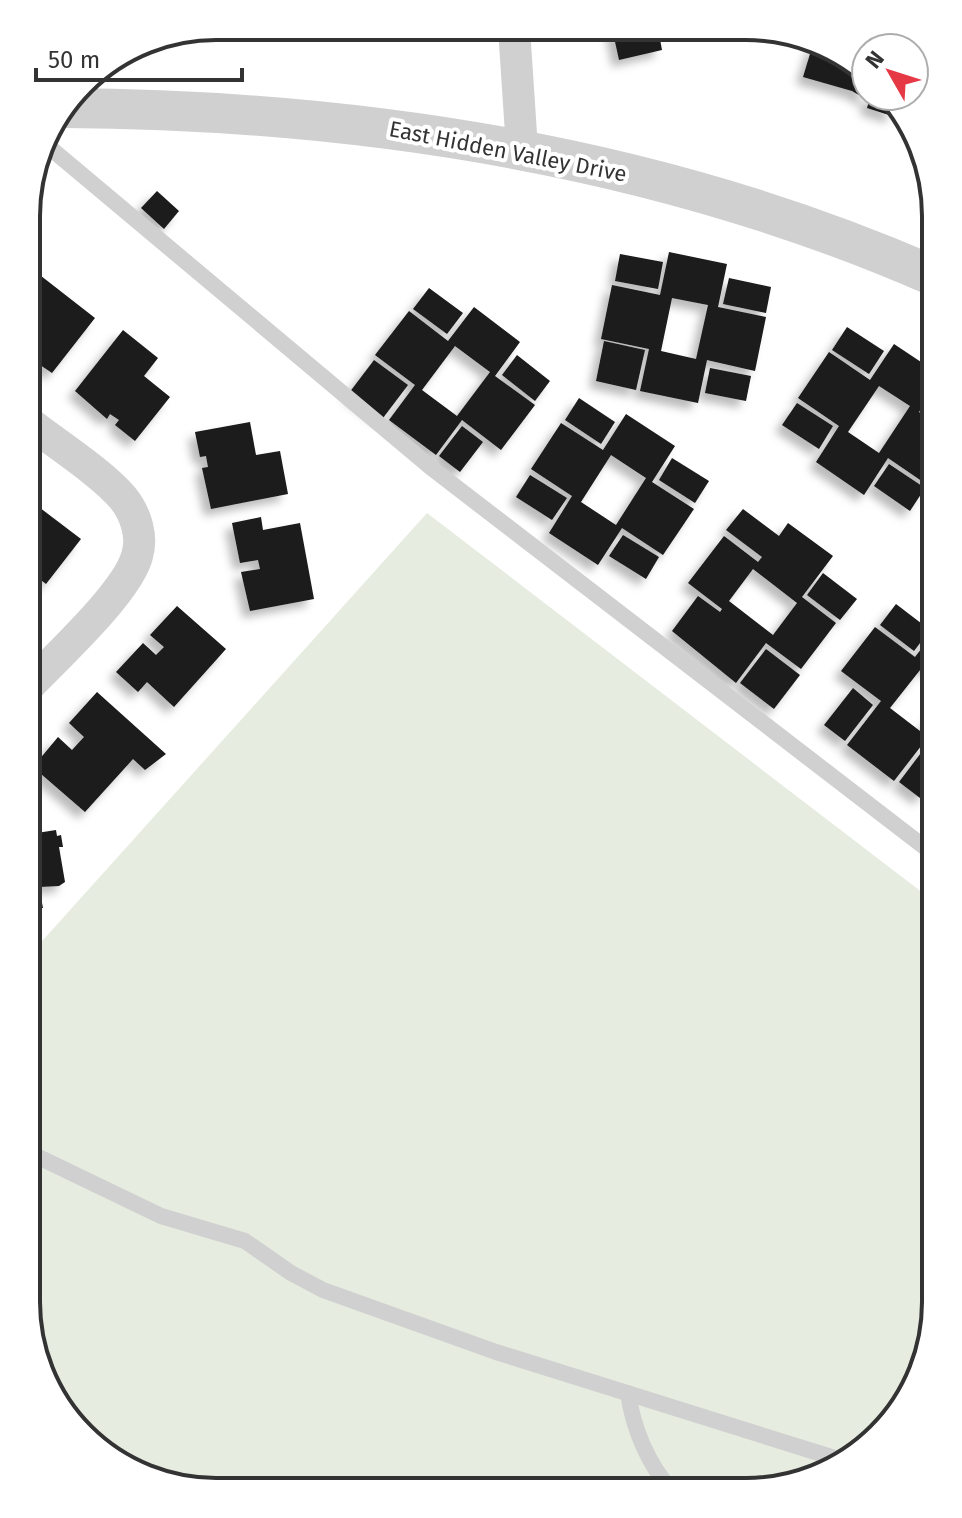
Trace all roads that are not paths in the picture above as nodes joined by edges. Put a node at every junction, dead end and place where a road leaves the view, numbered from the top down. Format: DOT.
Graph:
graph roads {
  1 [pos="515,40"];
  2 [pos="78,108"];
  3 [pos="522,149"];
  4 [pos="53,150"];
  5 [pos="922,271"];
  6 [pos="40,431"];
  7 [pos="40,674"];
  8 [pos="922,845"];
  9 [pos="40,1158"];
  10 [pos="628,1393"];
  11 [pos="829,1456"];
  12 [pos="663,1478"];
  1 -- 3 [label="street"];
  2 -- 3 [label="street, East Hidden Valley Drive"];
  3 -- 5 [label="street, East Hidden Valley Drive"];
  4 -- 8 [label="lane"];
  6 -- 7 [label="street"];
  9 -- 10 [label="lane"];
  10 -- 11 [label="lane"];
  10 -- 12 [label="lane"];
}
